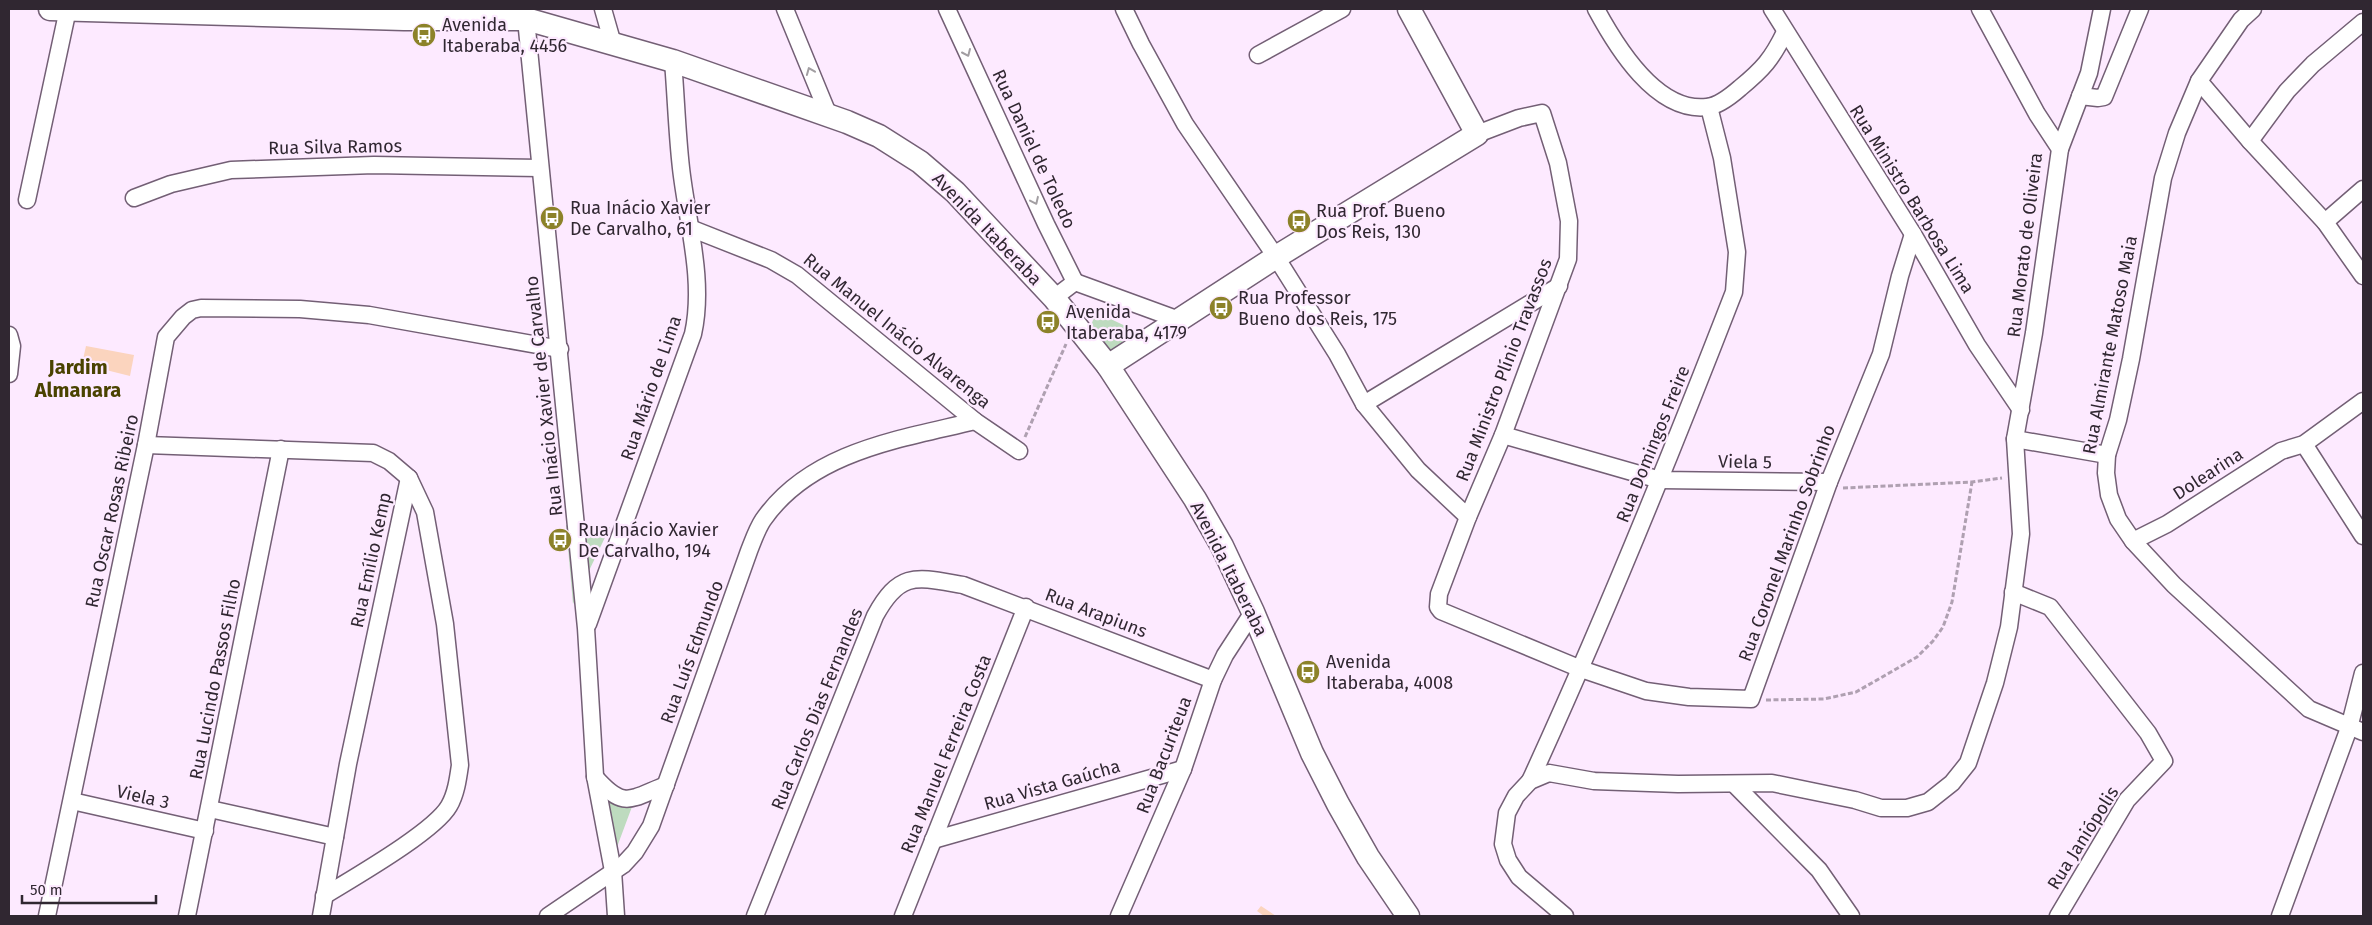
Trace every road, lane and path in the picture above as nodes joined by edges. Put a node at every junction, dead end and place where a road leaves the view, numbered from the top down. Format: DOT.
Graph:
graph roads {
  1 [pos="50,9"];
  2 [pos="68,9"];
  3 [pos="603,9"];
  4 [pos="785,9"];
  5 [pos="947,9"];
  6 [pos="1124,9"];
  7 [pos="1342,9"];
  8 [pos="1409,9"];
  9 [pos="1596,9"];
  10 [pos="1772,9"];
  11 [pos="1980,9"];
  12 [pos="2102,9"];
  13 [pos="2140,9"];
  14 [pos="2253,9"];
  15 [pos="192,11"];
  16 [pos="334,12"];
  17 [pos="476,14"];
  18 [pos="526,20"];
  19 [pos="2363,22"];
  20 [pos="1785,32"];
  21 [pos="613,44"];
  22 [pos="1258,55"];
  23 [pos="673,61"];
  24 [pos="2199,81"];
  25 [pos="2080,96"];
  26 [pos="1709,107"];
  27 [pos="829,116"];
  28 [pos="1477,134"];
  29 [pos="2250,141"];
  30 [pos="2060,149"];
  31 [pos="540,168"];
  32 [pos="2363,189"];
  33 [pos="134,198"];
  34 [pos="27,200"];
  35 [pos="2324,222"];
  36 [pos="690,228"];
  37 [pos="1912,234"];
  38 [pos="1276,257"];
  39 [pos="2363,276"];
  40 [pos="1075,282"];
  41 [pos="1559,286"];
  42 [pos="1054,298"];
  43 [pos="1179,320"];
  44 [pos="1075,323"];
  45 [pos="9,335"];
  46 [pos="560,349"];
  47 [pos="1108,366"];
  48 [pos="9,374"];
  49 [pos="2363,401"];
  50 [pos="1364,404"];
  51 [pos="2021,410"];
  52 [pos="975,421"];
  53 [pos="1503,435"];
  54 [pos="2015,439"];
  55 [pos="2304,444"];
  56 [pos="146,446"];
  57 [pos="281,448"];
  58 [pos="1019,451"];
  59 [pos="2107,455"];
  60 [pos="2018,476"];
  61 [pos="409,478"];
  62 [pos="1660,480"];
  63 [pos="1972,482"];
  64 [pos="1828,485"];
  65 [pos="1468,516"];
  66 [pos="2363,536"];
  67 [pos="2133,541"];
  68 [pos="964,585"];
  69 [pos="2013,592"];
  70 [pos="1026,607"];
  71 [pos="1253,612"];
  72 [pos="586,628"];
  73 [pos="1581,669"];
  74 [pos="2363,673"];
  75 [pos="1213,680"];
  76 [pos="1751,699"];
  77 [pos="2356,730"];
  78 [pos="1183,768"];
  79 [pos="595,776"];
  80 [pos="1530,780"];
  81 [pos="1734,784"];
  82 [pos="666,786"];
  83 [pos="72,801"];
  84 [pos="210,809"];
  85 [pos="205,831"];
  86 [pos="335,836"];
  87 [pos="933,840"];
  88 [pos="613,871"];
  89 [pos="2288,894"];
  90 [pos="324,896"];
  91 [pos="47,916"];
  92 [pos="188,916"];
  93 [pos="321,916"];
  94 [pos="548,916"];
  95 [pos="616,916"];
  96 [pos="755,916"];
  97 [pos="903,916"];
  98 [pos="1120,916"];
  99 [pos="1408,916"];
  100 [pos="1565,916"];
  101 [pos="1851,916"];
  102 [pos="2058,916"];
  103 [pos="2280,916"];
  104 [pos="2294,916"];
  1 -- 2 [label="main road, Avenida Itaberaba"];
  2 -- 15 [label="main road, Avenida Itaberaba"];
  2 -- 34 [label="street"];
  3 -- 21 [label="street"];
  27 -- 4 [label="street, one-way"];
  5 -- 40 [label="street, Rua Daniel de Toledo, one-way"];
  6 -- 38 [label="street"];
  7 -- 22 [label="street"];
  8 -- 28 [label="main road"];
  9 -- 26 [label="street"];
  10 -- 20 [label="street, Rua Ministro Barbosa Lima"];
  11 -- 30 [label="street, Rua Morato de Oliveira"];
  12 -- 25 [label="street"];
  13 -- 25 [label="street"];
  14 -- 24 [label="street, Rua Almirante Matoso Maia"];
  15 -- 16 [label="main road, Avenida Itaberaba"];
  16 -- 17 [label="main road, Avenida Itaberaba"];
  17 -- 18 [label="main road, Avenida Itaberaba"];
  18 -- 21 [label="main road, Avenida Itaberaba"];
  18 -- 31 [label="street, Rua Inácio Xavier de Carvalho"];
  19 -- 29 [label="street"];
  20 -- 26 [label="street"];
  20 -- 37 [label="street, Rua Ministro Barbosa Lima"];
  21 -- 23 [label="main road, Avenida Itaberaba"];
  23 -- 27 [label="main road, Avenida Itaberaba"];
  23 -- 36 [label="street, Rua Mário de Lima"];
  24 -- 29 [label="street"];
  24 -- 59 [label="street, Rua Almirante Matoso Maia"];
  25 -- 30 [label="street"];
  26 -- 62 [label="street, Rua Domingos Freire"];
  27 -- 42 [label="main road, Avenida Itaberaba"];
  28 -- 38 [label="main road"];
  28 -- 41 [label="street, Rua Ministro Plínio Travassos"];
  29 -- 35 [label="street"];
  30 -- 51 [label="street, Rua Morato de Oliveira"];
  31 -- 33 [label="street, Rua Silva Ramos"];
  31 -- 46 [label="street, Rua Inácio Xavier de Carvalho"];
  32 -- 35 [label="street"];
  35 -- 39 [label="street"];
  36 -- 52 [label="street, Rua Manuel Inácio Alvarenga"];
  36 -- 72 [label="street, Rua Mário de Lima"];
  37 -- 51 [label="street, Rua Ministro Barbosa Lima"];
  37 -- 64 [label="street, Rua Coronel Marinho Sobrinho"];
  38 -- 43 [label="main road"];
  38 -- 50 [label="street"];
  40 -- 42 [label="street"];
  40 -- 43 [label="street"];
  41 -- 50 [label="street"];
  41 -- 53 [label="street, Rua Ministro Plínio Travassos"];
  42 -- 44 [label="main road, Avenida Itaberaba"];
  43 -- 47 [label="main road"];
  44 -- 47 [label="main road, Avenida Itaberaba"];
  44 -- 58 [label="path"];
  45 -- 48 [label="street"];
  46 -- 56 [label="street, Rua Oscar Rosas Ribeiro"];
  46 -- 72 [label="street, Rua Inácio Xavier de Carvalho"];
  47 -- 71 [label="main road, Avenida Itaberaba"];
  49 -- 55 [label="street, Dolearina"];
  50 -- 65 [label="street"];
  51 -- 54 [label="street, Rua Morato de Oliveira"];
  52 -- 58 [label="street, Rua Manuel Inácio Alvarenga"];
  52 -- 82 [label="street, Rua Luís Edmundo"];
  53 -- 62 [label="street, Viela 5"];
  53 -- 65 [label="street, Rua Ministro Plínio Travassos"];
  54 -- 59 [label="street"];
  54 -- 60 [label="street, Rua Morato de Oliveira"];
  55 -- 66 [label="street"];
  55 -- 67 [label="street, Dolearina"];
  56 -- 57 [label="street, Rua Emílio Kemp"];
  56 -- 83 [label="street, Rua Oscar Rosas Ribeiro"];
  57 -- 61 [label="street, Rua Emílio Kemp"];
  57 -- 84 [label="street, Rua Lucindo Passos Filho"];
  59 -- 67 [label="street, Rua Almirante Matoso Maia"];
  60 -- 63 [label="path"];
  60 -- 69 [label="street, Rua Morato de Oliveira"];
  61 -- 86 [label="street, Rua Emílio Kemp"];
  61 -- 90 [label="street"];
  62 -- 64 [label="street, Viela 5"];
  62 -- 73 [label="street, Rua Domingos Freire"];
  63 -- 64 [label="path"];
  63 -- 76 [label="path"];
  64 -- 76 [label="street, Rua Coronel Marinho Sobrinho"];
  65 -- 73 [label="street, Rua Ministro Plínio Travassos"];
  67 -- 77 [label="street, Rua Almirante Matoso Maia"];
  68 -- 70 [label="street, Rua Arapiuns"];
  68 -- 96 [label="street, Rua Carlos Dias Fernandes"];
  69 -- 81 [label="street, Rua Morato de Oliveira"];
  69 -- 102 [label="street, Rua Janiópolis"];
  70 -- 75 [label="street, Rua Arapiuns"];
  70 -- 87 [label="street, Rua Manuel Ferreira Costa"];
  71 -- 75 [label="street, Rua Bacuriteua"];
  71 -- 99 [label="main road, Avenida Itaberaba"];
  72 -- 79 [label="street, Rua Inácio Xavier de Carvalho"];
  73 -- 76 [label="street"];
  73 -- 80 [label="street, Rua Domingos Freire"];
  74 -- 77 [label="street"];
  75 -- 78 [label="street, Rua Bacuriteua"];
  77 -- 89 [label="street"];
  78 -- 87 [label="street, Rua Vista Gaúcha"];
  78 -- 98 [label="street, Rua Bacuriteua"];
  79 -- 82 [label="street"];
  79 -- 88 [label="street, Rua Inácio Xavier de Carvalho"];
  80 -- 81 [label="street, Rua Morato de Oliveira"];
  80 -- 100 [label="street, Rua Domingos Freire"];
  81 -- 101 [label="street"];
  82 -- 88 [label="street, Rua Luís Edmundo"];
  83 -- 85 [label="street, Viela 3"];
  83 -- 91 [label="street, Rua Oscar Rosas Ribeiro"];
  84 -- 85 [label="street, Rua Lucindo Passos Filho"];
  84 -- 86 [label="street"];
  85 -- 92 [label="street, Rua Lucindo Passos Filho"];
  86 -- 90 [label="street, Rua Emílio Kemp"];
  87 -- 97 [label="street, Rua Manuel Ferreira Costa"];
  88 -- 94 [label="street, Rua Luís Edmundo"];
  88 -- 95 [label="street, Rua Inácio Xavier de Carvalho"];
  89 -- 103 [label="street"];
  89 -- 104 [label="street"];
  90 -- 93 [label="street, Rua Emílio Kemp"];
}
